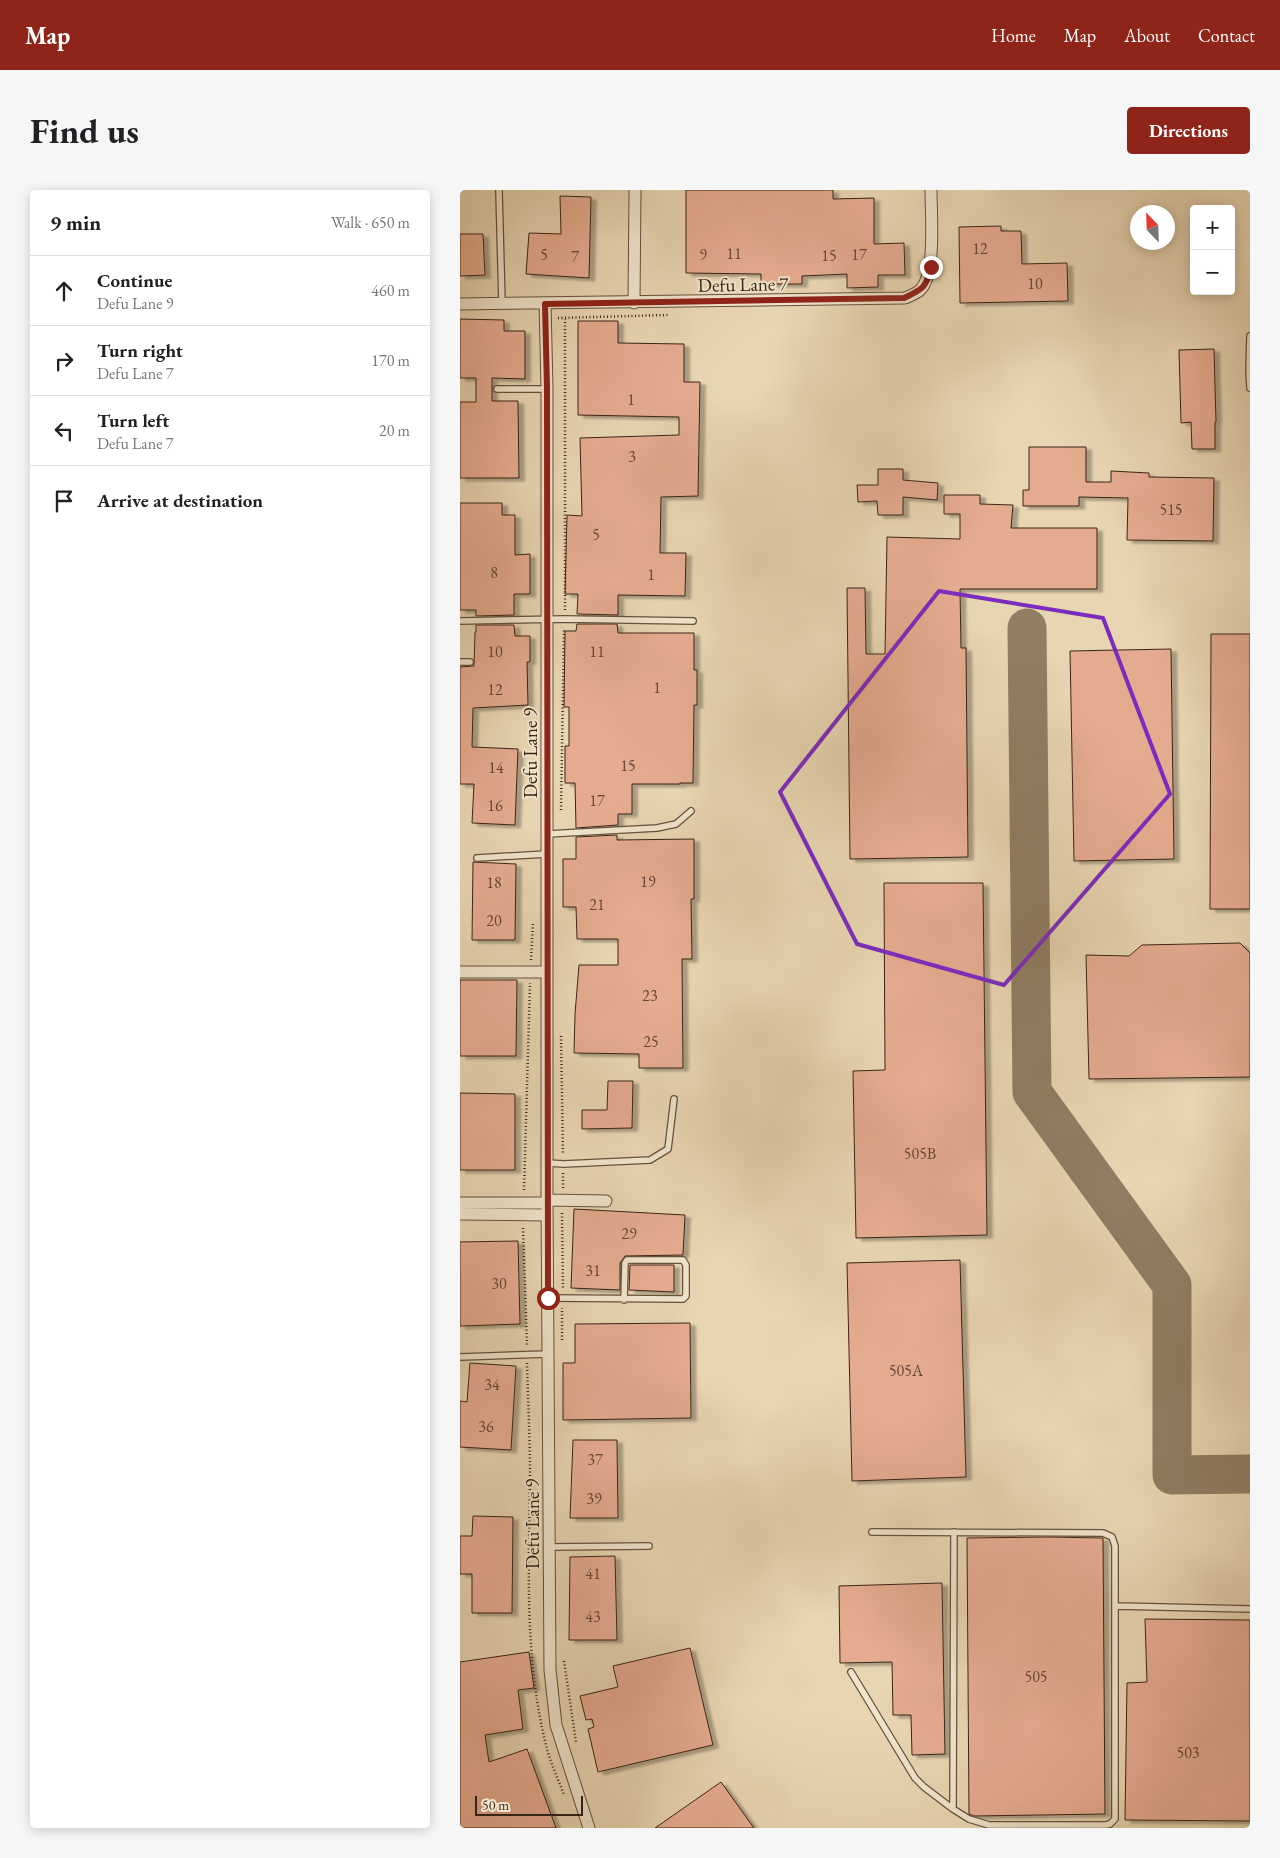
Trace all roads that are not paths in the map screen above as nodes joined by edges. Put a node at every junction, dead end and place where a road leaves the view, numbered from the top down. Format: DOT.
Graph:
graph roads {
  1 [pos="635,190"];
  2 [pos="931,190"];
  3 [pos="499,191"];
  4 [pos="634,302"];
  5 [pos="460,304"];
  6 [pos="502,304"];
  7 [pos="545,304"];
  8 [pos="1250,336"];
  9 [pos="547,388"];
  10 [pos="1250,388"];
  11 [pos="498,389"];
  12 [pos="547,620"];
  13 [pos="460,621"];
  14 [pos="694,621"];
  15 [pos="460,662"];
  16 [pos="470,662"];
  17 [pos="691,811"];
  18 [pos="547,834"];
  19 [pos="547,854"];
  20 [pos="477,858"];
  21 [pos="460,972"];
  22 [pos="547,972"];
  23 [pos="674,1099"];
  24 [pos="547,1163"];
  25 [pos="606,1201"];
  26 [pos="460,1203"];
  27 [pos="547,1206"];
  28 [pos="460,1214"];
  29 [pos="548,1298"];
  30 [pos="624,1300"];
  31 [pos="548,1354"];
  32 [pos="460,1357"];
  33 [pos="872,1532"];
  34 [pos="954,1532"];
  35 [pos="649,1546"];
  36 [pos="550,1547"];
  37 [pos="1116,1606"];
  38 [pos="1250,1609"];
  39 [pos="851,1672"];
  40 [pos="953,1809"];
  41 [pos="589,1828"];
  1 -- 4 [label="street"];
  2 -- 4 [label="street, Defu Lane 7"];
  3 -- 6 [label="lane"];
  4 -- 7 [label="street, Defu Lane 7"];
  5 -- 6 [label="street, Defu Lane 7"];
  6 -- 7 [label="street, Defu Lane 7"];
  7 -- 9 [label="street, Defu Lane 9"];
  8 -- 10 [label="lane"];
  9 -- 11 [label="lane"];
  9 -- 12 [label="street, Defu Lane 9"];
  12 -- 13 [label="lane"];
  12 -- 14 [label="lane"];
  12 -- 18 [label="street, Defu Lane 9"];
  15 -- 16 [label="lane"];
  17 -- 18 [label="lane"];
  18 -- 19 [label="street, Defu Lane 9"];
  19 -- 20 [label="lane"];
  19 -- 22 [label="street, Defu Lane 9"];
  21 -- 22 [label="street"];
  22 -- 24 [label="street, Defu Lane 9"];
  23 -- 24 [label="lane"];
  24 -- 27 [label="street, Defu Lane 9"];
  25 -- 27 [label="street"];
  26 -- 27 [label="street"];
  27 -- 28 [label="street"];
  27 -- 29 [label="street, Defu Lane 9"];
  29 -- 30 [label="lane"];
  29 -- 31 [label="street, Defu Lane 9"];
  30 -- 30 [label="lane"];
  31 -- 32 [label="lane"];
  31 -- 36 [label="street, Defu Lane 9"];
  33 -- 34 [label="lane"];
  34 -- 37 [label="lane"];
  34 -- 40 [label="lane"];
  35 -- 36 [label="lane"];
  36 -- 41 [label="street, Defu Lane 9"];
  37 -- 38 [label="lane"];
  37 -- 40 [label="lane"];
  39 -- 40 [label="lane"];
}
